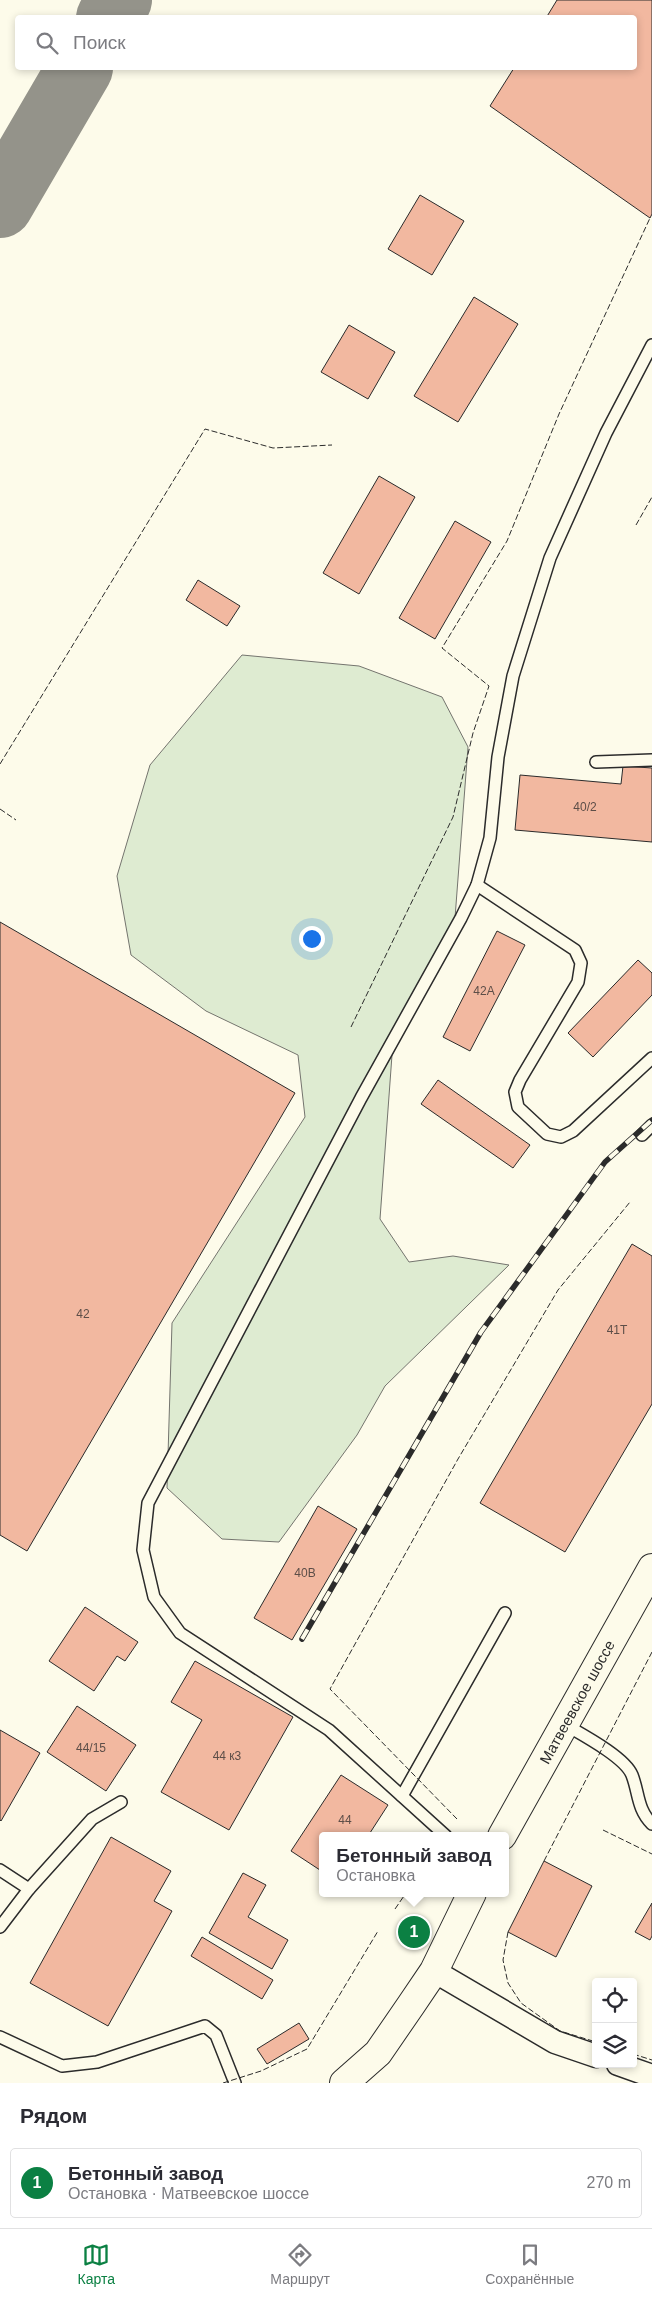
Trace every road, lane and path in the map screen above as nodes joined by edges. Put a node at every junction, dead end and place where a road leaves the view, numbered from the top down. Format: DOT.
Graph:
graph roads {
  1 [pos="652,345"];
  2 [pos="652,760"];
  3 [pos="596,762"];
  4 [pos="477,885"];
  5 [pos="652,1058"];
  6 [pos="652,1125"];
  7 [pos="642,1135"];
  8 [pos="652,1568"];
  9 [pos="505,1613"];
  10 [pos="564,1724"];
  11 [pos="402,1796"];
  12 [pos="121,1802"];
  13 [pos="652,1824"];
  14 [pos="442,1832"];
  15 [pos="504,1832"];
  16 [pos="0,1870"];
  17 [pos="29,1890"];
  18 [pos="470,1897"];
  19 [pos="0,1927"];
  20 [pos="434,1971"];
  21 [pos="0,2037"];
  22 [pos="592,2055"];
  23 [pos="629,2068"];
  24 [pos="652,2076"];
  25 [pos="235,2083"];
  26 [pos="344,2083"];
  1 -- 4 [label="lane"];
  2 -- 3 [label="lane"];
  4 -- 5 [label="lane"];
  4 -- 11 [label="lane"];
  6 -- 7 [label="lane"];
  8 -- 10 [label="main road, Матвеевское шоссе"];
  9 -- 11 [label="lane"];
  10 -- 13 [label="lane"];
  10 -- 15 [label="main road, Матвеевское шоссе"];
  11 -- 14 [label="lane"];
  12 -- 17 [label="lane"];
  16 -- 17 [label="lane"];
  17 -- 19 [label="lane"];
  18 -- 20 [label="main road"];
  20 -- 22 [label="street"];
  20 -- 26 [label="main road"];
  21 -- 25 [label="lane"];
  23 -- 24 [label="street"];
}
